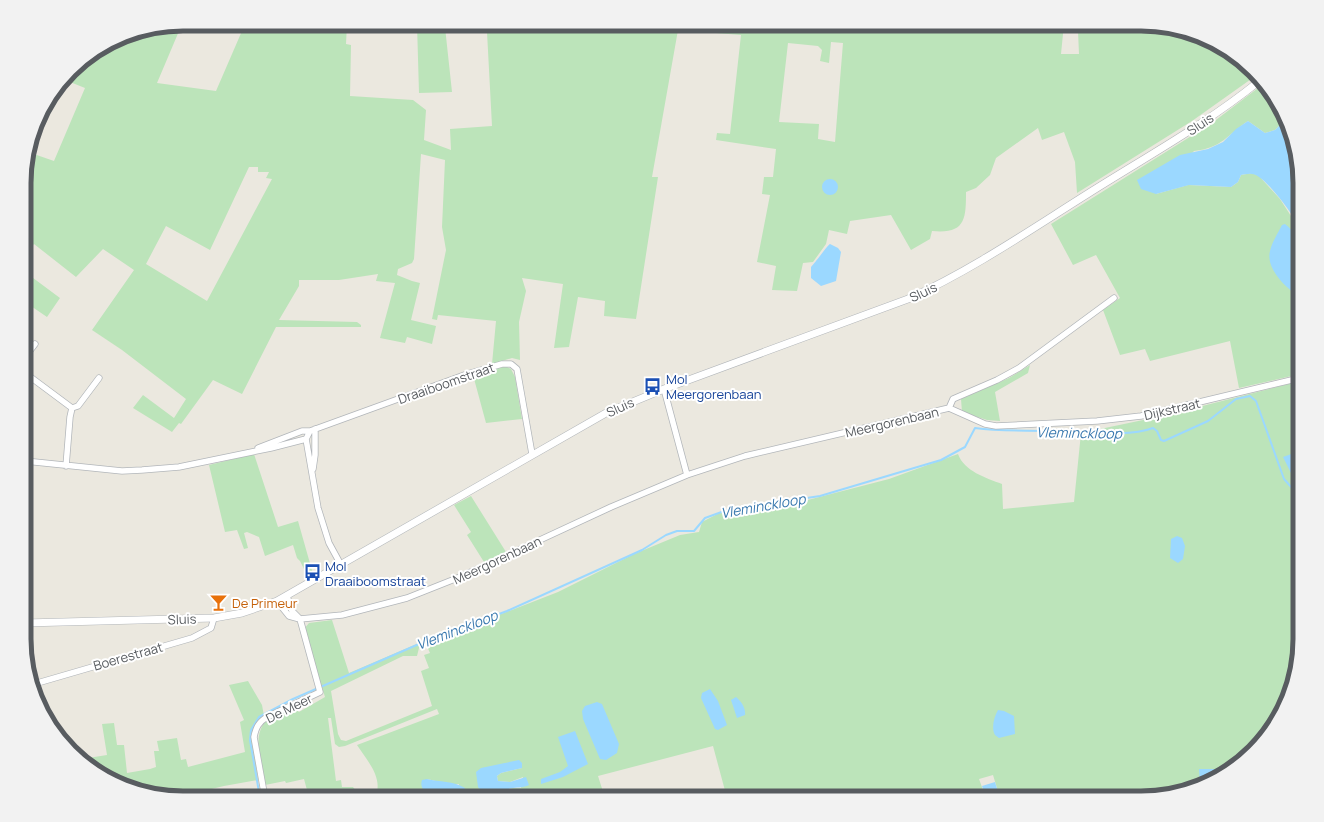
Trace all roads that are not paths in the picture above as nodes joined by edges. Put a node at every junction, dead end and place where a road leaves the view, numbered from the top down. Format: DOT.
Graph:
graph roads {
  1 [pos="1256,84"];
  2 [pos="1114,298"];
  3 [pos="35,344"];
  4 [pos="31,349"];
  5 [pos="31,377"];
  6 [pos="99,378"];
  7 [pos="1293,380"];
  8 [pos="664,388"];
  9 [pos="72,408"];
  10 [pos="949,408"];
  11 [pos="313,430"];
  12 [pos="306,439"];
  13 [pos="251,451"];
  14 [pos="532,454"];
  15 [pos="31,462"];
  16 [pos="66,466"];
  17 [pos="312,470"];
  18 [pos="687,475"];
  19 [pos="341,565"];
  20 [pos="287,596"];
  21 [pos="277,601"];
  22 [pos="214,618"];
  23 [pos="300,619"];
  24 [pos="31,624"];
  25 [pos="37,683"];
  26 [pos="264,791"];
  1 -- 8 [label="street, Sluis"];
  2 -- 10 [label="street, Meergorenbaan"];
  3 -- 4 [label="street"];
  5 -- 9 [label="street"];
  6 -- 9 [label="street"];
  7 -- 10 [label="street, Dijkstraat"];
  8 -- 14 [label="street, Sluis"];
  8 -- 18 [label="street"];
  9 -- 16 [label="street"];
  10 -- 18 [label="street, Meergorenbaan"];
  11 -- 12 [label="street"];
  11 -- 13 [label="street"];
  11 -- 14 [label="street, Draaiboomstraat"];
  11 -- 17 [label="street"];
  12 -- 13 [label="street"];
  12 -- 17 [label="street"];
  13 -- 16 [label="street"];
  14 -- 19 [label="street, Sluis"];
  15 -- 16 [label="street"];
  17 -- 19 [label="street"];
  18 -- 23 [label="street, Meergorenbaan"];
  19 -- 20 [label="street, Sluis"];
  20 -- 21 [label="street, Sluis"];
  20 -- 23 [label="street"];
  21 -- 22 [label="street, Sluis"];
  21 -- 23 [label="street"];
  22 -- 24 [label="street, Sluis"];
  22 -- 25 [label="street, Boerestraat"];
  23 -- 26 [label="street, De Meer"];
}
